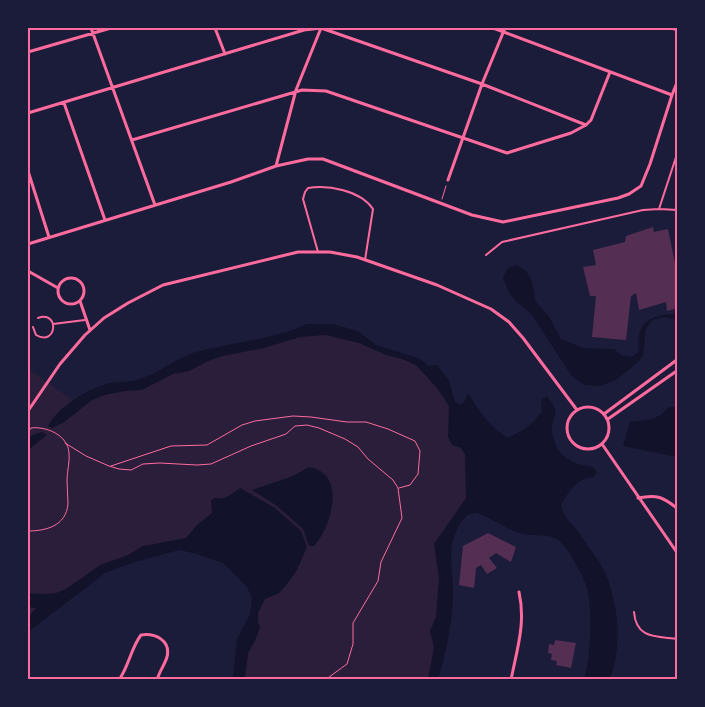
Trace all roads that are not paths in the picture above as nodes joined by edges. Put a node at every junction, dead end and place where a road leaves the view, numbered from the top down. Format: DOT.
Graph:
graph roads {
  1 [pos="91,28"];
  2 [pos="111,28"];
  3 [pos="215,28"];
  4 [pos="321,28"];
  5 [pos="493,28"];
  6 [pos="671,28"];
  7 [pos="504,29"];
  8 [pos="678,30"];
  9 [pos="93,33"];
  10 [pos="28,52"];
  11 [pos="225,54"];
  12 [pos="610,72"];
  13 [pos="678,80"];
  14 [pos="482,84"];
  15 [pos="112,89"];
  16 [pos="296,90"];
  17 [pos="672,95"];
  18 [pos="64,103"];
  19 [pos="28,113"];
  20 [pos="586,125"];
  21 [pos="463,138"];
  22 [pos="132,140"];
  23 [pos="678,152"];
  24 [pos="276,166"];
  25 [pos="28,173"];
  26 [pos="448,180"];
  27 [pos="155,205"];
  28 [pos="659,209"];
  29 [pos="678,210"];
  30 [pos="105,220"];
  31 [pos="49,237"];
  32 [pos="28,244"];
  33 [pos="318,252"];
  34 [pos="486,256"];
  35 [pos="365,260"];
  36 [pos="28,271"];
  37 [pos="58,288"];
  38 [pos="80,301"];
  39 [pos="38,318"];
  40 [pos="85,320"];
  41 [pos="53,324"];
  42 [pos="33,327"];
  43 [pos="90,330"];
  44 [pos="678,359"];
  45 [pos="678,370"];
  46 [pos="577,410"];
  47 [pos="28,411"];
  48 [pos="604,414"];
  49 [pos="608,419"];
  50 [pos="602,444"];
  51 [pos="638,498"];
  52 [pos="678,508"];
  53 [pos="678,554"];
  54 [pos="519,592"];
  55 [pos="634,612"];
  56 [pos="678,639"];
  57 [pos="119,680"];
  58 [pos="157,680"];
  59 [pos="511,680"];
  1 -- 9 [label="street"];
  2 -- 9 [label="street"];
  3 -- 11 [label="street"];
  4 -- 11 [label="street"];
  4 -- 14 [label="street"];
  4 -- 16 [label="street"];
  5 -- 7 [label="street"];
  6 -- 8 [label="street"];
  7 -- 12 [label="street"];
  7 -- 14 [label="street"];
  9 -- 10 [label="street"];
  9 -- 15 [label="street"];
  11 -- 15 [label="street"];
  12 -- 17 [label="street"];
  12 -- 20 [label="street"];
  13 -- 17 [label="street"];
  14 -- 20 [label="street"];
  14 -- 21 [label="street"];
  15 -- 18 [label="street"];
  15 -- 22 [label="street"];
  16 -- 21 [label="street"];
  16 -- 22 [label="street"];
  16 -- 24 [label="street"];
  17 -- 24 [label="street"];
  18 -- 19 [label="street"];
  18 -- 30 [label="street"];
  20 -- 21 [label="street"];
  21 -- 26 [label="street"];
  22 -- 27 [label="street"];
  23 -- 28 [label="lane"];
  24 -- 27 [label="street"];
  25 -- 31 [label="street"];
  27 -- 30 [label="street"];
  28 -- 29 [label="lane"];
  28 -- 34 [label="lane"];
  30 -- 31 [label="street"];
  31 -- 32 [label="street"];
  33 -- 35 [label="street"];
  33 -- 35 [label="lane"];
  33 -- 43 [label="street"];
  35 -- 46 [label="street"];
  36 -- 37 [label="street"];
  37 -- 38 [label="street"];
  37 -- 38 [label="street"];
  38 -- 40 [label="street"];
  39 -- 41 [label="lane"];
  40 -- 41 [label="lane"];
  40 -- 43 [label="street"];
  41 -- 42 [label="lane"];
  43 -- 47 [label="street"];
  44 -- 48 [label="street"];
  45 -- 49 [label="street"];
  46 -- 48 [label="street"];
  46 -- 50 [label="street"];
  48 -- 49 [label="street"];
  49 -- 50 [label="street"];
  50 -- 51 [label="street"];
  51 -- 52 [label="street"];
  51 -- 53 [label="street"];
  54 -- 59 [label="street"];
  55 -- 56 [label="lane"];
  57 -- 58 [label="street"];
}
